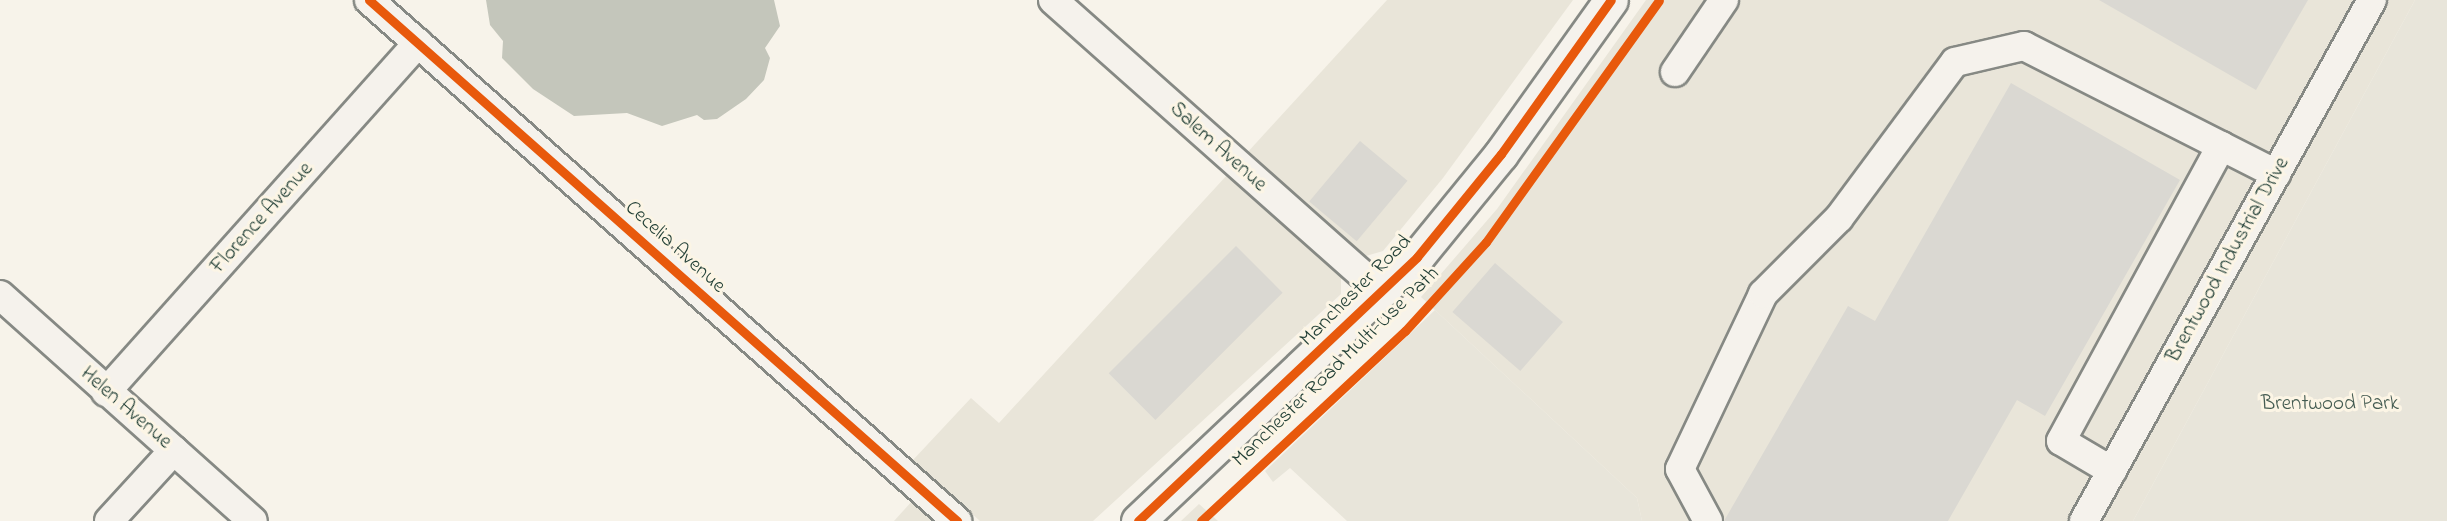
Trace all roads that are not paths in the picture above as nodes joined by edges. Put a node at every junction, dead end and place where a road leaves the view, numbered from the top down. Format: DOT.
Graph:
graph roads {
  1 [pos="369,0"];
  2 [pos="1053,0"];
  3 [pos="1611,0"];
  4 [pos="1724,0"];
  5 [pos="2372,0"];
  6 [pos="418,44"];
  7 [pos="1675,72"];
  8 [pos="2221,146"];
  9 [pos="2276,174"];
  10 [pos="1383,293"];
  11 [pos="0,295"];
  12 [pos="106,392"];
  13 [pos="174,450"];
  14 [pos="2112,471"];
  15 [pos="109,521"];
  16 [pos="253,521"];
  17 [pos="957,521"];
  18 [pos="1137,521"];
  19 [pos="1708,521"];
  20 [pos="2084,521"];
  1 -- 6 [label="street, Cecelia Avenue"];
  2 -- 10 [label="street, Salem Avenue"];
  3 -- 10 [label="main road, Manchester Road"];
  4 -- 7 [label="street"];
  5 -- 9 [label="street, Brentwood Industrial Drive"];
  6 -- 12 [label="street, Florence Avenue"];
  6 -- 17 [label="street, Cecelia Avenue"];
  8 -- 9 [label="street"];
  8 -- 14 [label="street"];
  8 -- 19 [label="street"];
  9 -- 14 [label="street, Brentwood Industrial Drive"];
  10 -- 18 [label="main road, Manchester Road"];
  11 -- 12 [label="street, Helen Avenue"];
  12 -- 13 [label="street, Helen Avenue"];
  13 -- 15 [label="street"];
  13 -- 16 [label="street, Helen Avenue"];
  14 -- 20 [label="street, Brentwood Industrial Drive"];
}
